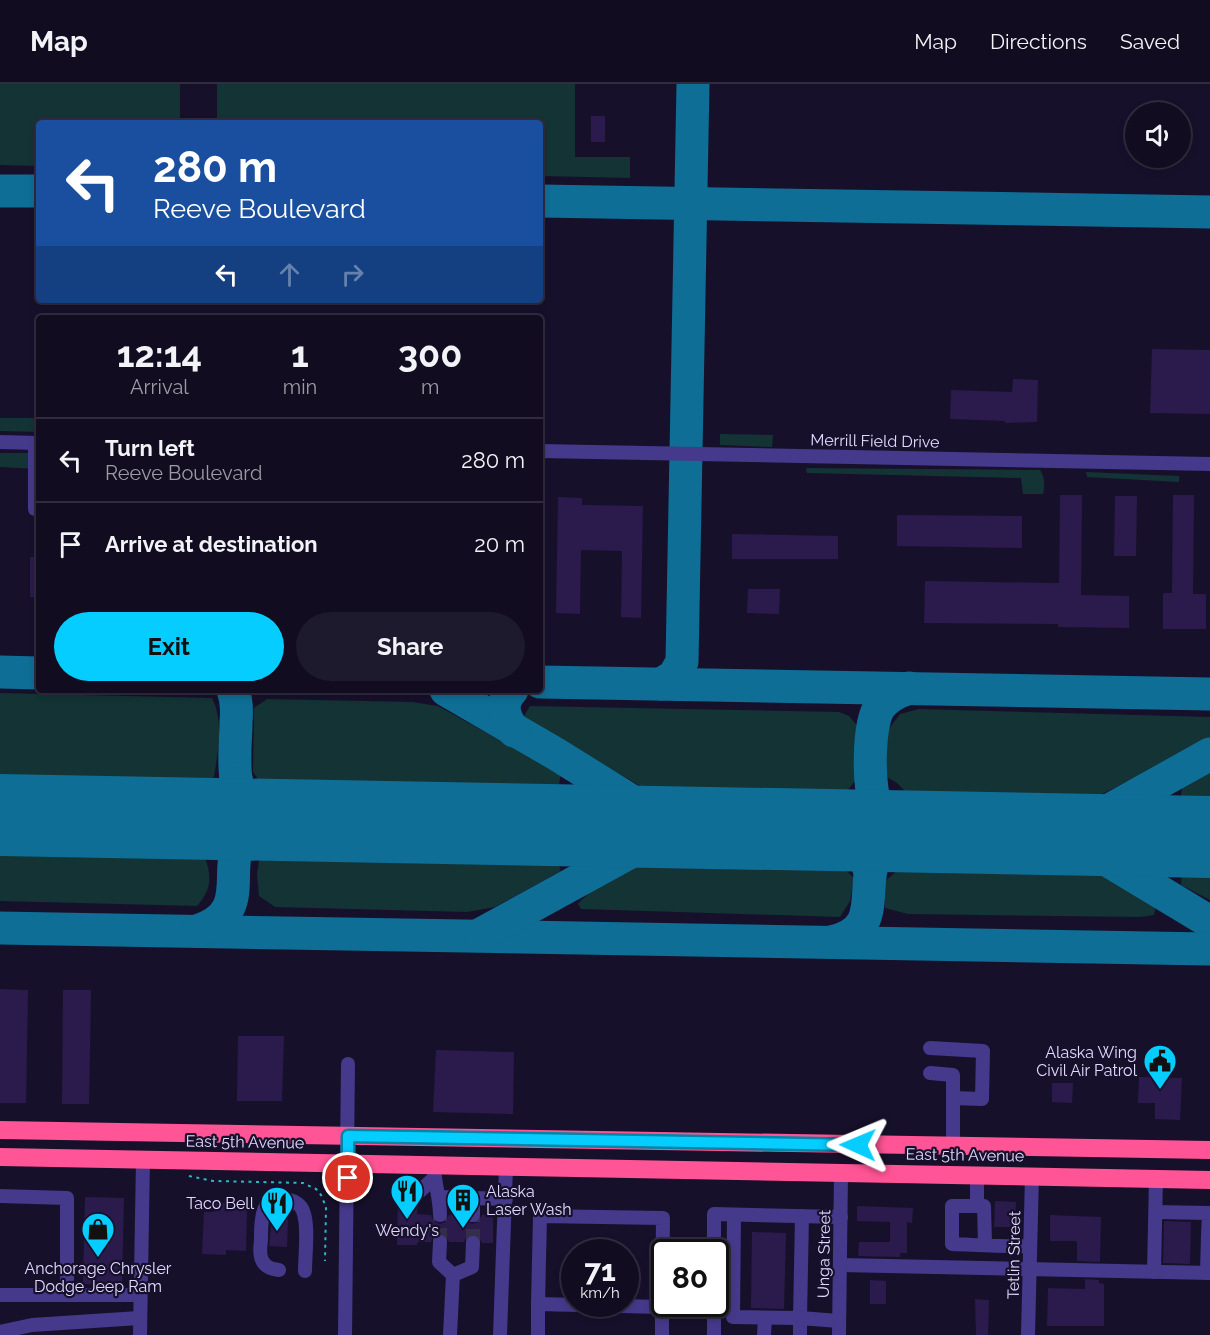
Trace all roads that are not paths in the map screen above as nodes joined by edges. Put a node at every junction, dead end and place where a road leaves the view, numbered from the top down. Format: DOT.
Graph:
graph roads {
  1 [pos="0,442"];
  2 [pos="36,443"];
  3 [pos="543,451"];
  4 [pos="1210,464"];
  5 [pos="36,476"];
  6 [pos="36,510"];
  7 [pos="930,1048"];
  8 [pos="348,1064"];
  9 [pos="930,1073"];
  10 [pos="953,1098"];
  11 [pos="0,1130"];
  12 [pos="348,1136"];
  13 [pos="953,1146"];
  14 [pos="1210,1150"];
  15 [pos="0,1156"];
  16 [pos="143,1159"];
  17 [pos="348,1163"];
  18 [pos="506,1167"];
  19 [pos="434,1172"];
  20 [pos="841,1173"];
  21 [pos="977,1174"];
  22 [pos="1032,1175"];
  23 [pos="1156,1178"];
  24 [pos="1210,1180"];
  25 [pos="420,1191"];
  26 [pos="0,1196"];
  27 [pos="440,1197"];
  28 [pos="473,1199"];
  29 [pos="506,1199"];
  30 [pos="977,1206"];
  31 [pos="1156,1212"];
  32 [pos="440,1215"];
  33 [pos="473,1215"];
  34 [pos="734,1215"];
  35 [pos="802,1216"];
  36 [pos="841,1216"];
  37 [pos="1209,1236"];
  38 [pos="663,1239"];
  39 [pos="714,1239"];
  40 [pos="440,1242"];
  41 [pos="473,1243"];
  42 [pos="985,1245"];
  43 [pos="1030,1246"];
  44 [pos="840,1265"];
  45 [pos="1030,1268"];
  46 [pos="279,1270"];
  47 [pos="304,1271"];
  48 [pos="1154,1272"];
  49 [pos="1209,1274"];
  50 [pos="453,1275"];
  51 [pos="0,1294"];
  52 [pos="67,1295"];
  53 [pos="141,1295"];
  54 [pos="538,1304"];
  55 [pos="651,1307"];
  56 [pos="729,1316"];
  57 [pos="662,1317"];
  58 [pos="714,1317"];
  59 [pos="733,1317"];
  60 [pos="139,1318"];
  61 [pos="765,1318"];
  62 [pos="800,1318"];
  63 [pos="839,1328"];
  64 [pos="0,1332"];
  65 [pos="140,1335"];
  66 [pos="345,1335"];
  67 [pos="450,1335"];
  68 [pos="500,1335"];
  69 [pos="538,1335"];
  70 [pos="662,1335"];
  71 [pos="714,1335"];
  72 [pos="764,1335"];
  73 [pos="800,1335"];
  74 [pos="1028,1335"];
  1 -- 2 [label="street"];
  3 -- 4 [label="street, Merrill Field Drive"];
  5 -- 6 [label="street"];
  7 -- 10 [label="street"];
  8 -- 12 [label="street"];
  9 -- 10 [label="street"];
  10 -- 13 [label="street"];
  11 -- 12 [label="highway, East 5th Avenue"];
  12 -- 13 [label="highway, East 5th Avenue"];
  12 -- 17 [label="street"];
  13 -- 14 [label="highway, East 5th Avenue"];
  15 -- 16 [label="highway, East 5th Avenue"];
  16 -- 17 [label="highway, East 5th Avenue"];
  16 -- 53 [label="street"];
  17 -- 19 [label="highway, East 5th Avenue"];
  17 -- 66 [label="street"];
  18 -- 19 [label="highway, East 5th Avenue"];
  18 -- 20 [label="highway, East 5th Avenue"];
  18 -- 29 [label="street"];
  19 -- 25 [label="street"];
  19 -- 27 [label="street"];
  20 -- 21 [label="highway, East 5th Avenue"];
  20 -- 36 [label="street, Unga Street"];
  21 -- 22 [label="highway, East 5th Avenue"];
  21 -- 30 [label="street"];
  22 -- 23 [label="highway, East 5th Avenue"];
  22 -- 43 [label="street, Tetlin Street"];
  23 -- 24 [label="highway, East 5th Avenue"];
  23 -- 31 [label="street"];
  26 -- 52 [label="street"];
  27 -- 28 [label="street"];
  27 -- 32 [label="street"];
  28 -- 29 [label="street"];
  28 -- 33 [label="street"];
  29 -- 68 [label="street"];
  30 -- 42 [label="street"];
  30 -- 42 [label="street"];
  31 -- 37 [label="street"];
  31 -- 48 [label="street"];
  34 -- 35 [label="street"];
  34 -- 39 [label="street"];
  34 -- 59 [label="street"];
  35 -- 36 [label="street"];
  35 -- 62 [label="street"];
  36 -- 44 [label="street, Unga Street"];
  37 -- 49 [label="street"];
  38 -- 54 [label="street"];
  40 -- 50 [label="street"];
  41 -- 50 [label="street"];
  42 -- 43 [label="street"];
  43 -- 45 [label="street, Tetlin Street"];
  44 -- 45 [label="street"];
  44 -- 63 [label="street, Unga Street"];
  45 -- 48 [label="street"];
  45 -- 74 [label="street, Tetlin Street"];
  46 -- 47 [label="street"];
  48 -- 49 [label="street"];
  50 -- 67 [label="street"];
  51 -- 52 [label="street"];
  52 -- 53 [label="street"];
  53 -- 60 [label="street"];
  54 -- 55 [label="street"];
  54 -- 69 [label="street"];
  56 -- 59 [label="street"];
  57 -- 70 [label="street"];
  58 -- 71 [label="street"];
  59 -- 61 [label="street"];
  60 -- 64 [label="street"];
  60 -- 65 [label="street"];
  61 -- 62 [label="street"];
  61 -- 72 [label="street"];
  62 -- 63 [label="street"];
  62 -- 73 [label="street"];
}
